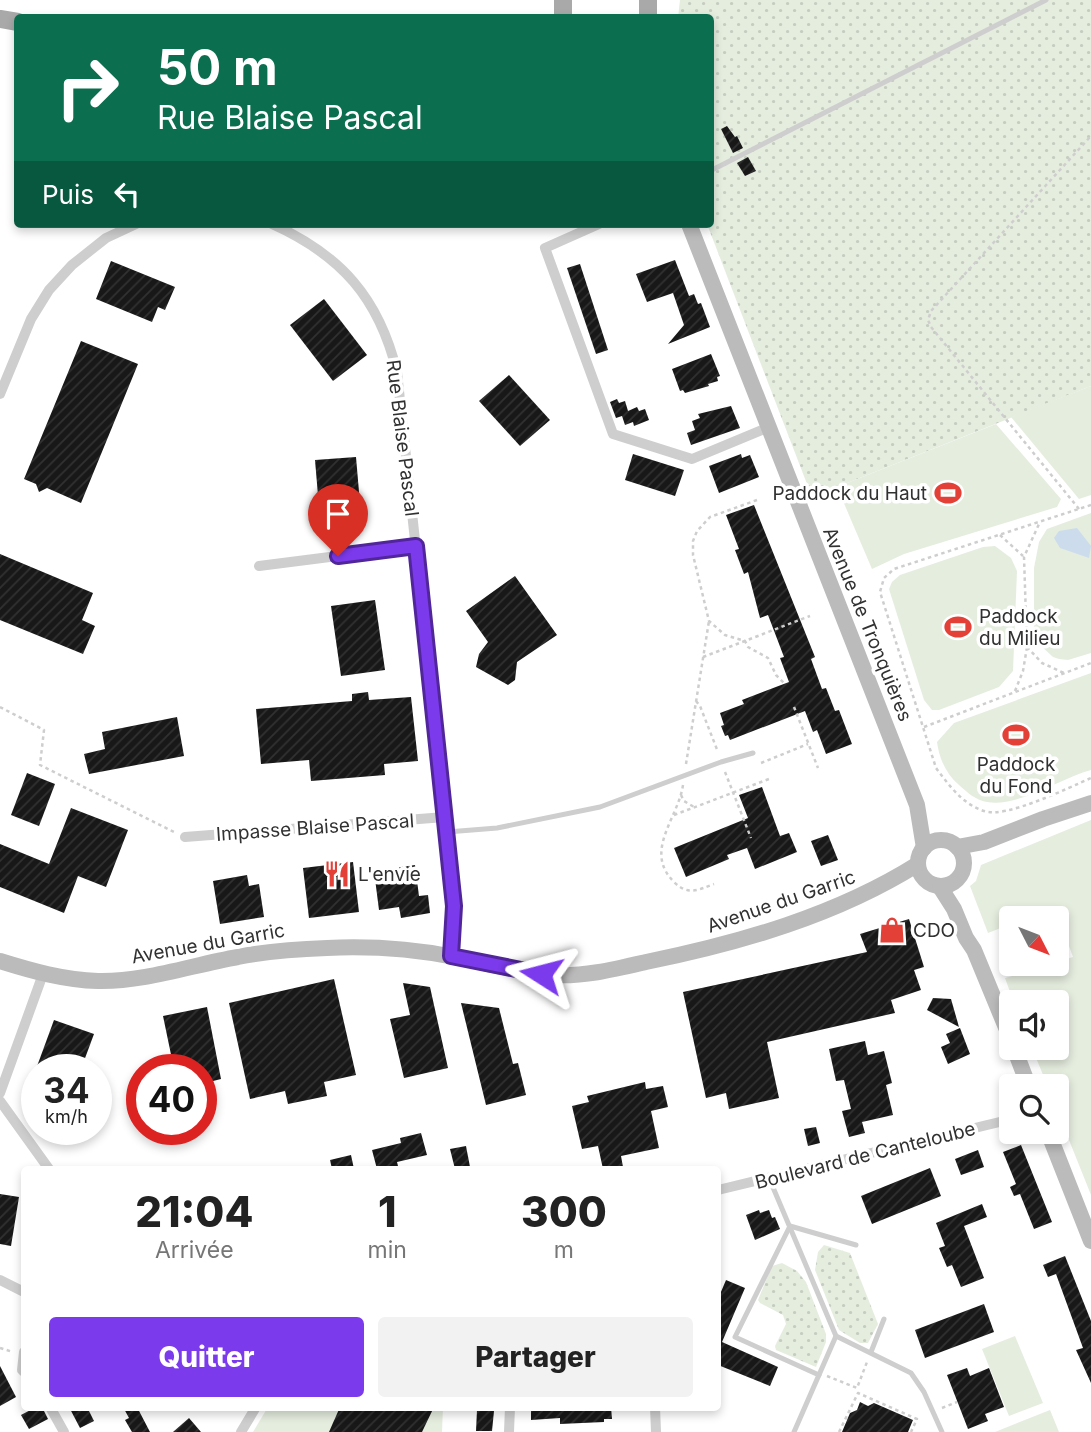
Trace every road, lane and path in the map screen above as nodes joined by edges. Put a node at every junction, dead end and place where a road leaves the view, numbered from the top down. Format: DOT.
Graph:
graph roads {
  1 [pos="1046,0"];
  2 [pos="1091,136"];
  3 [pos="714,170"];
  4 [pos="127,228"];
  5 [pos="281,228"];
  6 [pos="590,228"];
  7 [pos="691,228"];
  8 [pos="0,394"];
  9 [pos="769,427"];
  10 [pos="757,500"];
  11 [pos="1091,505"];
  12 [pos="1079,509"];
  13 [pos="1040,522"];
  14 [pos="1000,535"];
  15 [pos="416,546"];
  16 [pos="1024,557"];
  17 [pos="259,566"];
  18 [pos="810,616"];
  19 [pos="745,641"];
  20 [pos="1027,647"];
  21 [pos="703,657"];
  22 [pos="1091,663"];
  23 [pos="1064,673"];
  24 [pos="785,684"];
  25 [pos="1015,691"];
  26 [pos="0,707"];
  27 [pos="794,707"];
  28 [pos="923,727"];
  29 [pos="808,744"];
  30 [pos="753,753"];
  31 [pos="761,763"];
  32 [pos="818,768"];
  33 [pos="1091,778"];
  34 [pos="769,779"];
  35 [pos="681,795"];
  36 [pos="1091,803"];
  37 [pos="917,805"];
  38 [pos="694,807"];
  39 [pos="1068,812"];
  40 [pos="674,816"];
  41 [pos="445,817"];
  42 [pos="447,832"];
  43 [pos="185,837"];
  44 [pos="952,844"];
  45 [pos="924,848"];
  46 [pos="918,864"];
  47 [pos="960,875"];
  48 [pos="934,885"];
  49 [pos="872,891"];
  50 [pos="974,950"];
  51 [pos="451,956"];
  52 [pos="0,961"];
  53 [pos="44,974"];
  54 [pos="999,1011"];
  55 [pos="0,1093"];
  56 [pos="0,1101"];
  57 [pos="999,1122"];
  58 [pos="1053,1144"];
  59 [pos="47,1166"];
  60 [pos="769,1178"];
  61 [pos="721,1189"];
  62 [pos="790,1226"];
  63 [pos="1091,1241"];
  64 [pos="856,1245"];
  65 [pos="0,1280"];
  66 [pos="21,1290"];
  67 [pos="884,1319"];
  68 [pos="836,1336"];
  69 [pos="871,1352"];
  70 [pos="820,1374"];
  71 [pos="957,1402"];
  72 [pos="52,1411"];
  73 [pos="254,1411"];
  74 [pos="510,1411"];
  75 [pos="655,1411"];
  76 [pos="933,1412"];
  77 [pos="64,1432"];
  78 [pos="241,1432"];
  79 [pos="509,1432"];
  80 [pos="656,1432"];
  81 [pos="794,1432"];
  82 [pos="839,1432"];
  83 [pos="911,1432"];
  84 [pos="942,1432"];
  1 -- 3 [label="lane"];
  2 -- 12 [label="path"];
  4 -- 8 [label="street"];
  5 -- 15 [label="street, Rue Blaise Pascal"];
  6 -- 9 [label="street"];
  7 -- 9 [label="street, Avenue de Tronquières"];
  9 -- 37 [label="street, Avenue de Tronquières"];
  10 -- 19 [label="path"];
  11 -- 12 [label="path"];
  12 -- 13 [label="path"];
  13 -- 14 [label="path"];
  13 -- 16 [label="path"];
  14 -- 16 [label="path"];
  14 -- 28 [label="path"];
  15 -- 17 [label="street"];
  15 -- 41 [label="street, Rue Blaise Pascal"];
  16 -- 20 [label="path"];
  18 -- 19 [label="path"];
  19 -- 21 [label="path"];
  19 -- 24 [label="path"];
  20 -- 23 [label="path"];
  20 -- 25 [label="path"];
  22 -- 23 [label="path"];
  23 -- 25 [label="path"];
  25 -- 28 [label="path"];
  26 -- 43 [label="path"];
  27 -- 29 [label="path"];
  28 -- 33 [label="path"];
  29 -- 31 [label="path"];
  29 -- 32 [label="path"];
  30 -- 42 [label="lane"];
  34 -- 38 [label="path"];
  35 -- 38 [label="path"];
  36 -- 39 [label="street"];
  37 -- 44 [label="street, Avenue de Tronquières"];
  37 -- 45 [label="street, Avenue de Tronquières"];
  38 -- 40 [label="path"];
  39 -- 44 [label="street"];
  39 -- 47 [label="street"];
  41 -- 42 [label="street, Rue Blaise Pascal"];
  41 -- 43 [label="street, Impasse Blaise Pascal"];
  42 -- 51 [label="street, Rue Blaise Pascal"];
  44 -- 45 [label="street"];
  44 -- 47 [label="street"];
  45 -- 46 [label="street"];
  46 -- 48 [label="street"];
  46 -- 49 [label="street, Avenue du Garric"];
  47 -- 48 [label="street"];
  47 -- 50 [label="street"];
  48 -- 49 [label="street, Avenue du Garric"];
  48 -- 50 [label="street"];
  49 -- 51 [label="street, Avenue du Garric"];
  50 -- 54 [label="street"];
  51 -- 53 [label="street, Avenue du Garric"];
  52 -- 53 [label="street, Avenue du Garric"];
  53 -- 55 [label="street"];
  56 -- 59 [label="street"];
  57 -- 60 [label="street, Boulevard de Canteloube"];
  58 -- 63 [label="street"];
  60 -- 61 [label="street, Boulevard de Canteloube"];
  60 -- 62 [label="lane"];
  62 -- 64 [label="lane"];
  62 -- 68 [label="lane"];
  62 -- 70 [label="lane"];
  65 -- 66 [label="street"];
  67 -- 69 [label="lane"];
  68 -- 69 [label="lane"];
  68 -- 70 [label="lane"];
  69 -- 70 [label="path"];
  69 -- 76 [label="lane"];
  70 -- 81 [label="lane"];
  71 -- 76 [label="path"];
  72 -- 77 [label="street"];
  73 -- 78 [label="street"];
  74 -- 79 [label="street"];
  75 -- 80 [label="street"];
  76 -- 84 [label="lane"];
  82 -- 83 [label="path"];
}
